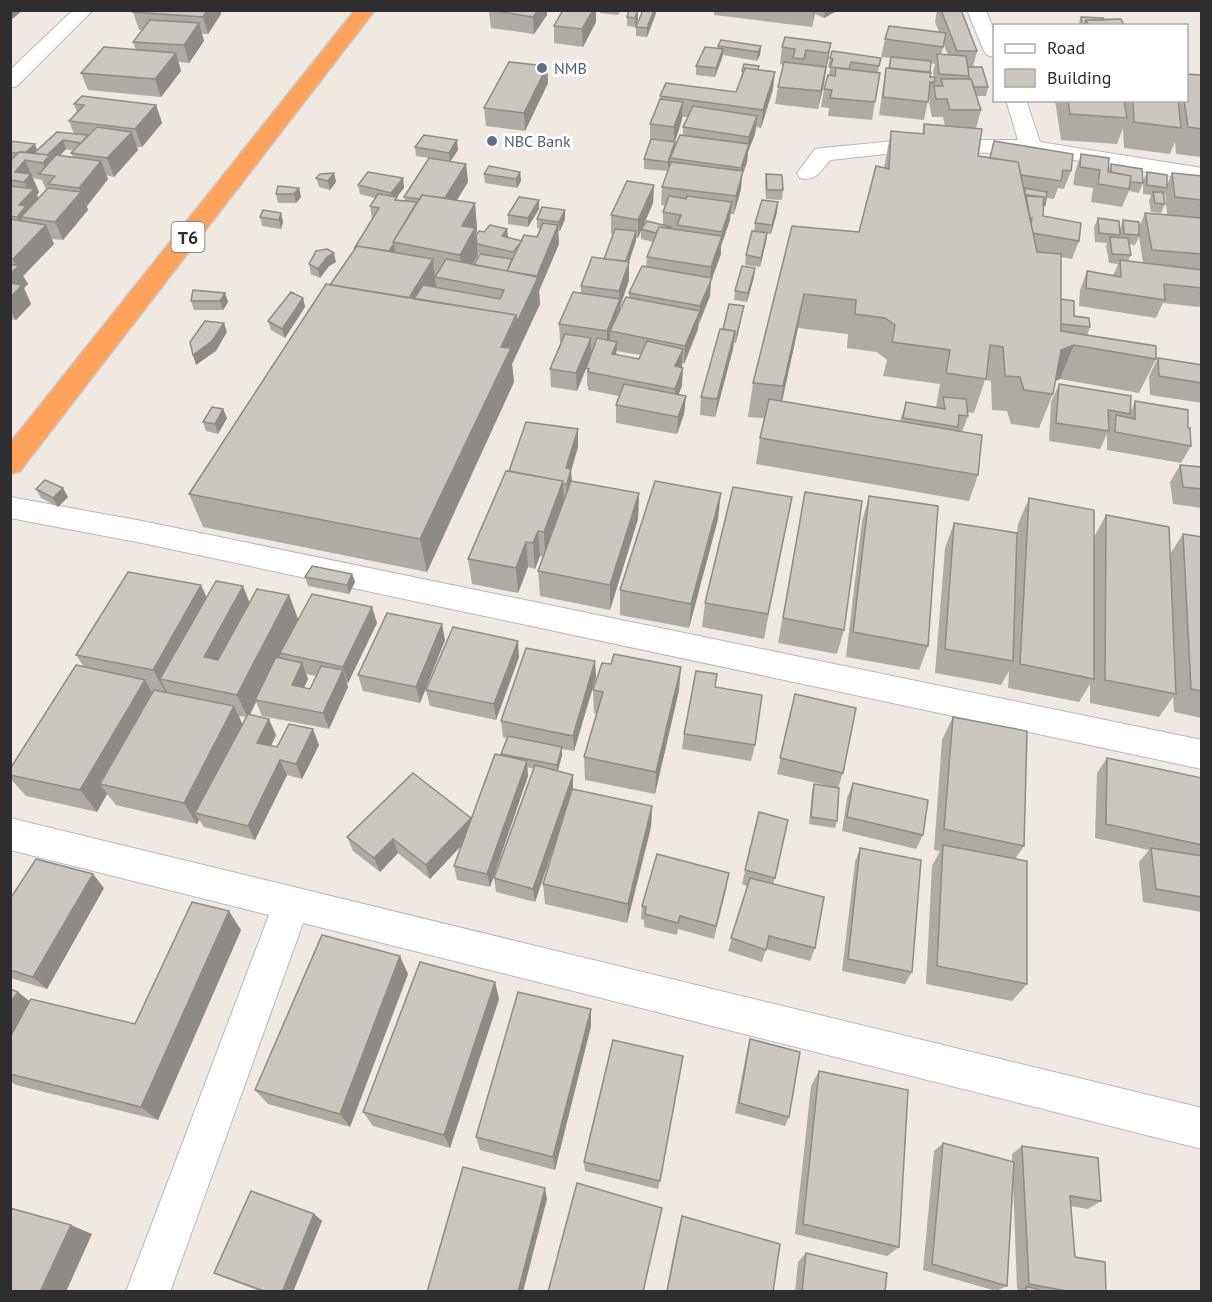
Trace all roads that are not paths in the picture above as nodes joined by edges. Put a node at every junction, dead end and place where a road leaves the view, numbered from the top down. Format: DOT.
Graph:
graph roads {
  1 [pos="84,10"];
  2 [pos="366,10"];
  3 [pos="976,10"];
  4 [pos="993,49"];
  5 [pos="10,82"];
  6 [pos="1017,102"];
  7 [pos="1031,147"];
  8 [pos="808,173"];
  9 [pos="1202,175"];
  10 [pos="10,464"];
  11 [pos="10,507"];
  12 [pos="1202,755"];
  13 [pos="10,834"];
  14 [pos="291,905"];
  15 [pos="1202,1129"];
  16 [pos="148,1292"];
  1 -- 5 [label="street"];
  2 -- 10 [label="highway, T6"];
  3 -- 4 [label="street"];
  6 -- 7 [label="street"];
  7 -- 8 [label="street"];
  7 -- 9 [label="street"];
  11 -- 12 [label="street"];
  13 -- 14 [label="street"];
  14 -- 15 [label="street"];
  14 -- 16 [label="street"];
}
